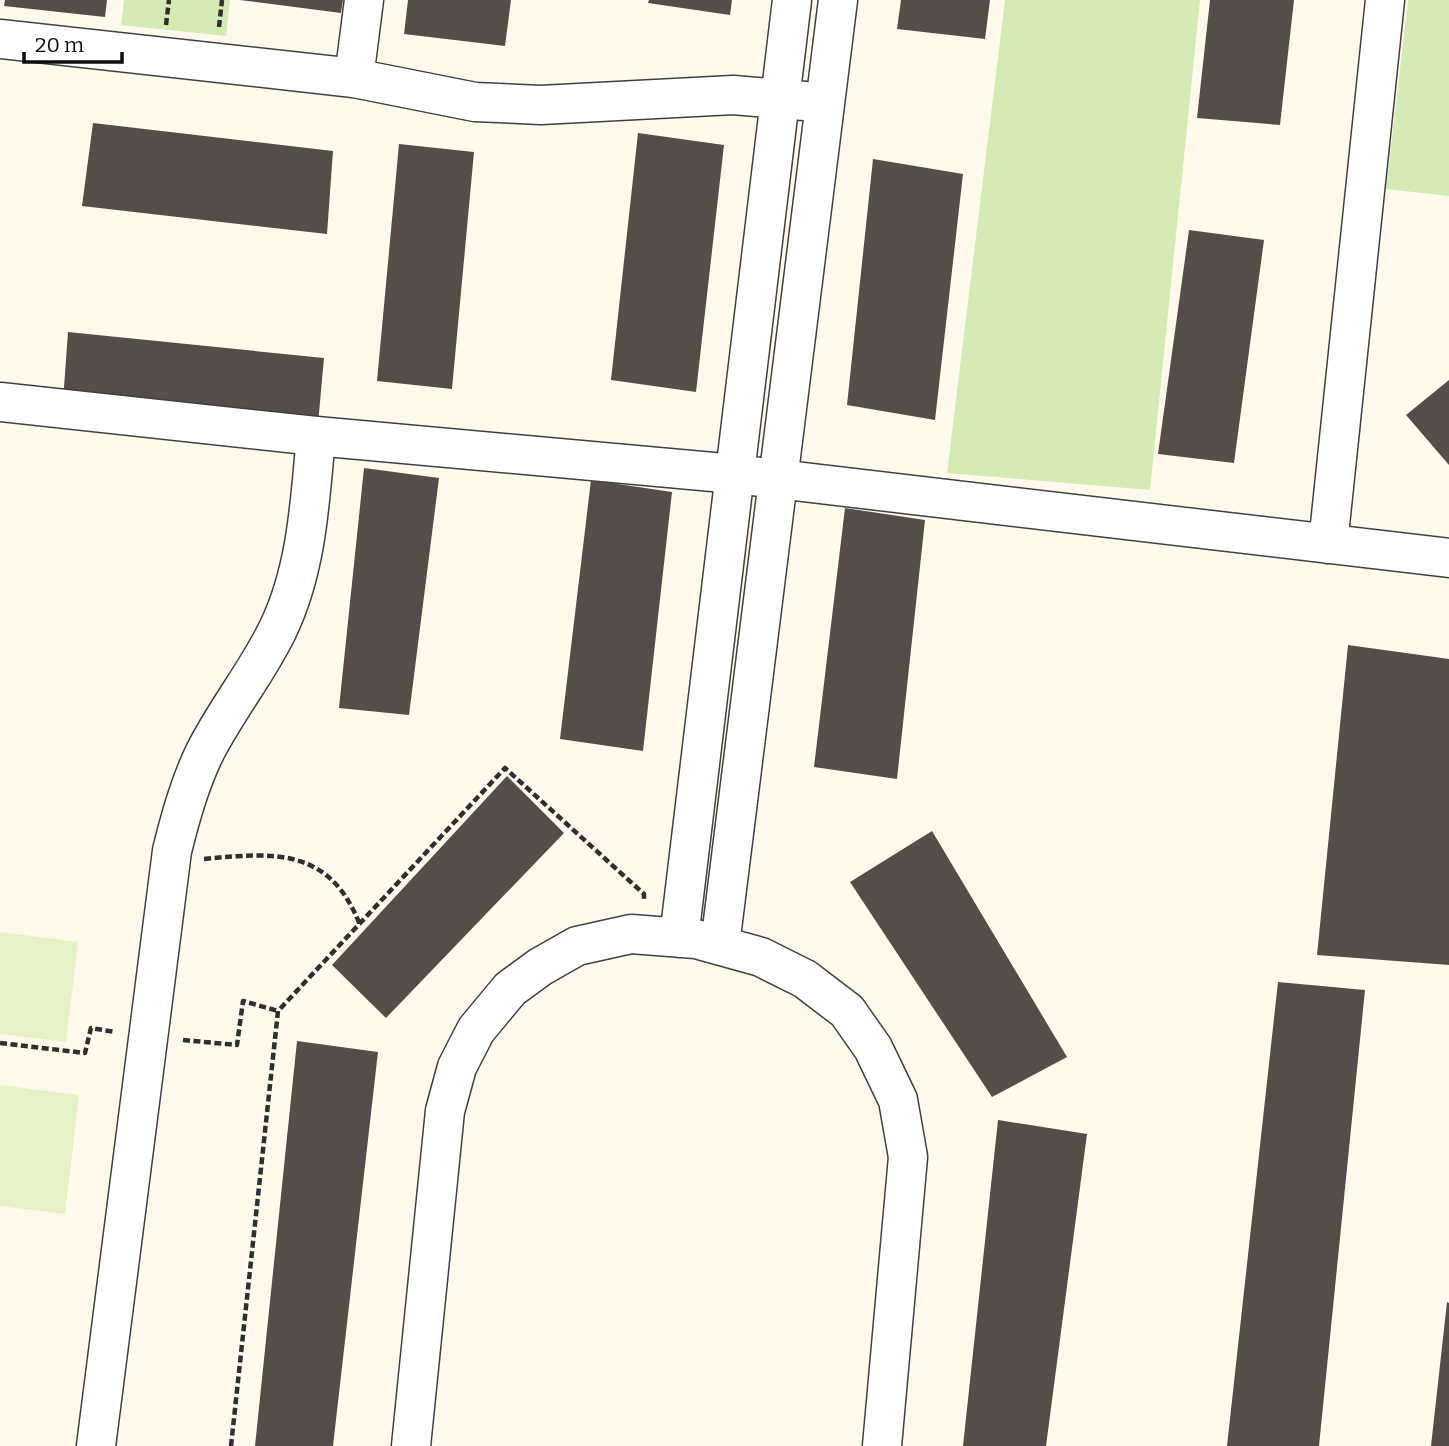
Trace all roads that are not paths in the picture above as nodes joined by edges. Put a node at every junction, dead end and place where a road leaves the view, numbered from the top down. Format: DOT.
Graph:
graph roads {
  1 [pos="364,0"];
  2 [pos="792,0"];
  3 [pos="838,0"];
  4 [pos="1385,0"];
  5 [pos="0,39"];
  6 [pos="354,78"];
  7 [pos="781,98"];
  8 [pos="827,103"];
  9 [pos="0,402"];
  10 [pos="317,436"];
  11 [pos="736,474"];
  12 [pos="779,480"];
  13 [pos="1328,544"];
  14 [pos="1449,558"];
  15 [pos="679,938"];
  16 [pos="720,945"];
  17 [pos="96,1446"];
  18 [pos="411,1446"];
  19 [pos="882,1446"];
  1 -- 6 [label="street"];
  2 -- 7 [label="street"];
  3 -- 8 [label="street"];
  4 -- 13 [label="street"];
  5 -- 6 [label="street"];
  6 -- 7 [label="street"];
  7 -- 8 [label="street"];
  7 -- 11 [label="street"];
  8 -- 12 [label="street"];
  9 -- 10 [label="street"];
  10 -- 11 [label="street"];
  10 -- 17 [label="street"];
  11 -- 12 [label="street"];
  11 -- 15 [label="street"];
  12 -- 13 [label="street"];
  12 -- 16 [label="street"];
  13 -- 14 [label="street"];
  15 -- 16 [label="street"];
  15 -- 18 [label="street"];
  16 -- 19 [label="street"];
}
